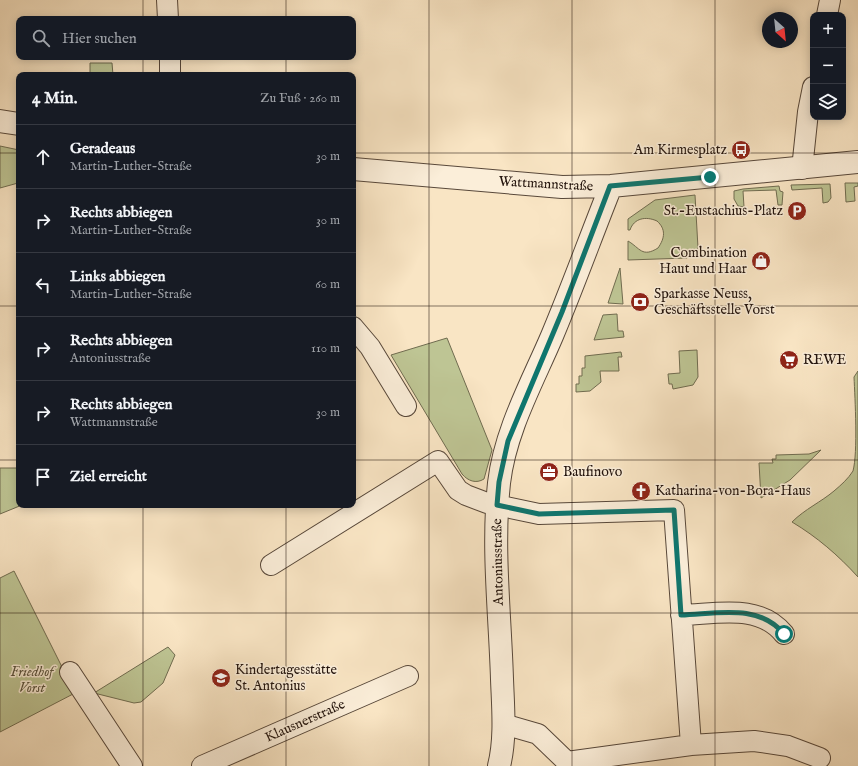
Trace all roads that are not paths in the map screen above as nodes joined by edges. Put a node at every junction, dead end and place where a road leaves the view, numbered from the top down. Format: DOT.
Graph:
graph roads {
  1 [pos="168,0"];
  2 [pos="830,0"];
  3 [pos="828,12"];
  4 [pos="168,16"];
  5 [pos="170,60"];
  6 [pos="170,72"];
  7 [pos="810,102"];
  8 [pos="0,121"];
  9 [pos="16,124"];
  10 [pos="858,162"];
  11 [pos="356,169"];
  12 [pos="802,169"];
  13 [pos="610,186"];
  14 [pos="356,331"];
  15 [pos="406,406"];
  16 [pos="497,505"];
  17 [pos="271,565"];
  18 [pos="681,615"];
  19 [pos="784,634"];
  20 [pos="70,672"];
  21 [pos="408,676"];
  22 [pos="503,724"];
  23 [pos="691,745"];
  24 [pos="820,758"];
  25 [pos="568,764"];
  26 [pos="132,766"];
  27 [pos="202,766"];
  28 [pos="499,766"];
  1 -- 4 [label="street"];
  2 -- 3 [label="street"];
  5 -- 6 [label="street"];
  7 -- 12 [label="street"];
  8 -- 9 [label="street"];
  10 -- 12 [label="street, Wattmannstraße"];
  11 -- 13 [label="street, Wattmannstraße"];
  12 -- 13 [label="street, Wattmannstraße"];
  13 -- 16 [label="street, Antoniusstraße"];
  14 -- 15 [label="street"];
  16 -- 17 [label="street"];
  16 -- 18 [label="street"];
  16 -- 22 [label="street, Antoniusstraße"];
  18 -- 19 [label="street"];
  18 -- 23 [label="street"];
  20 -- 26 [label="street"];
  21 -- 27 [label="street, Klausnerstraße"];
  22 -- 25 [label="street"];
  22 -- 28 [label="street, Antoniusstraße"];
  23 -- 24 [label="street"];
  23 -- 25 [label="street"];
}
